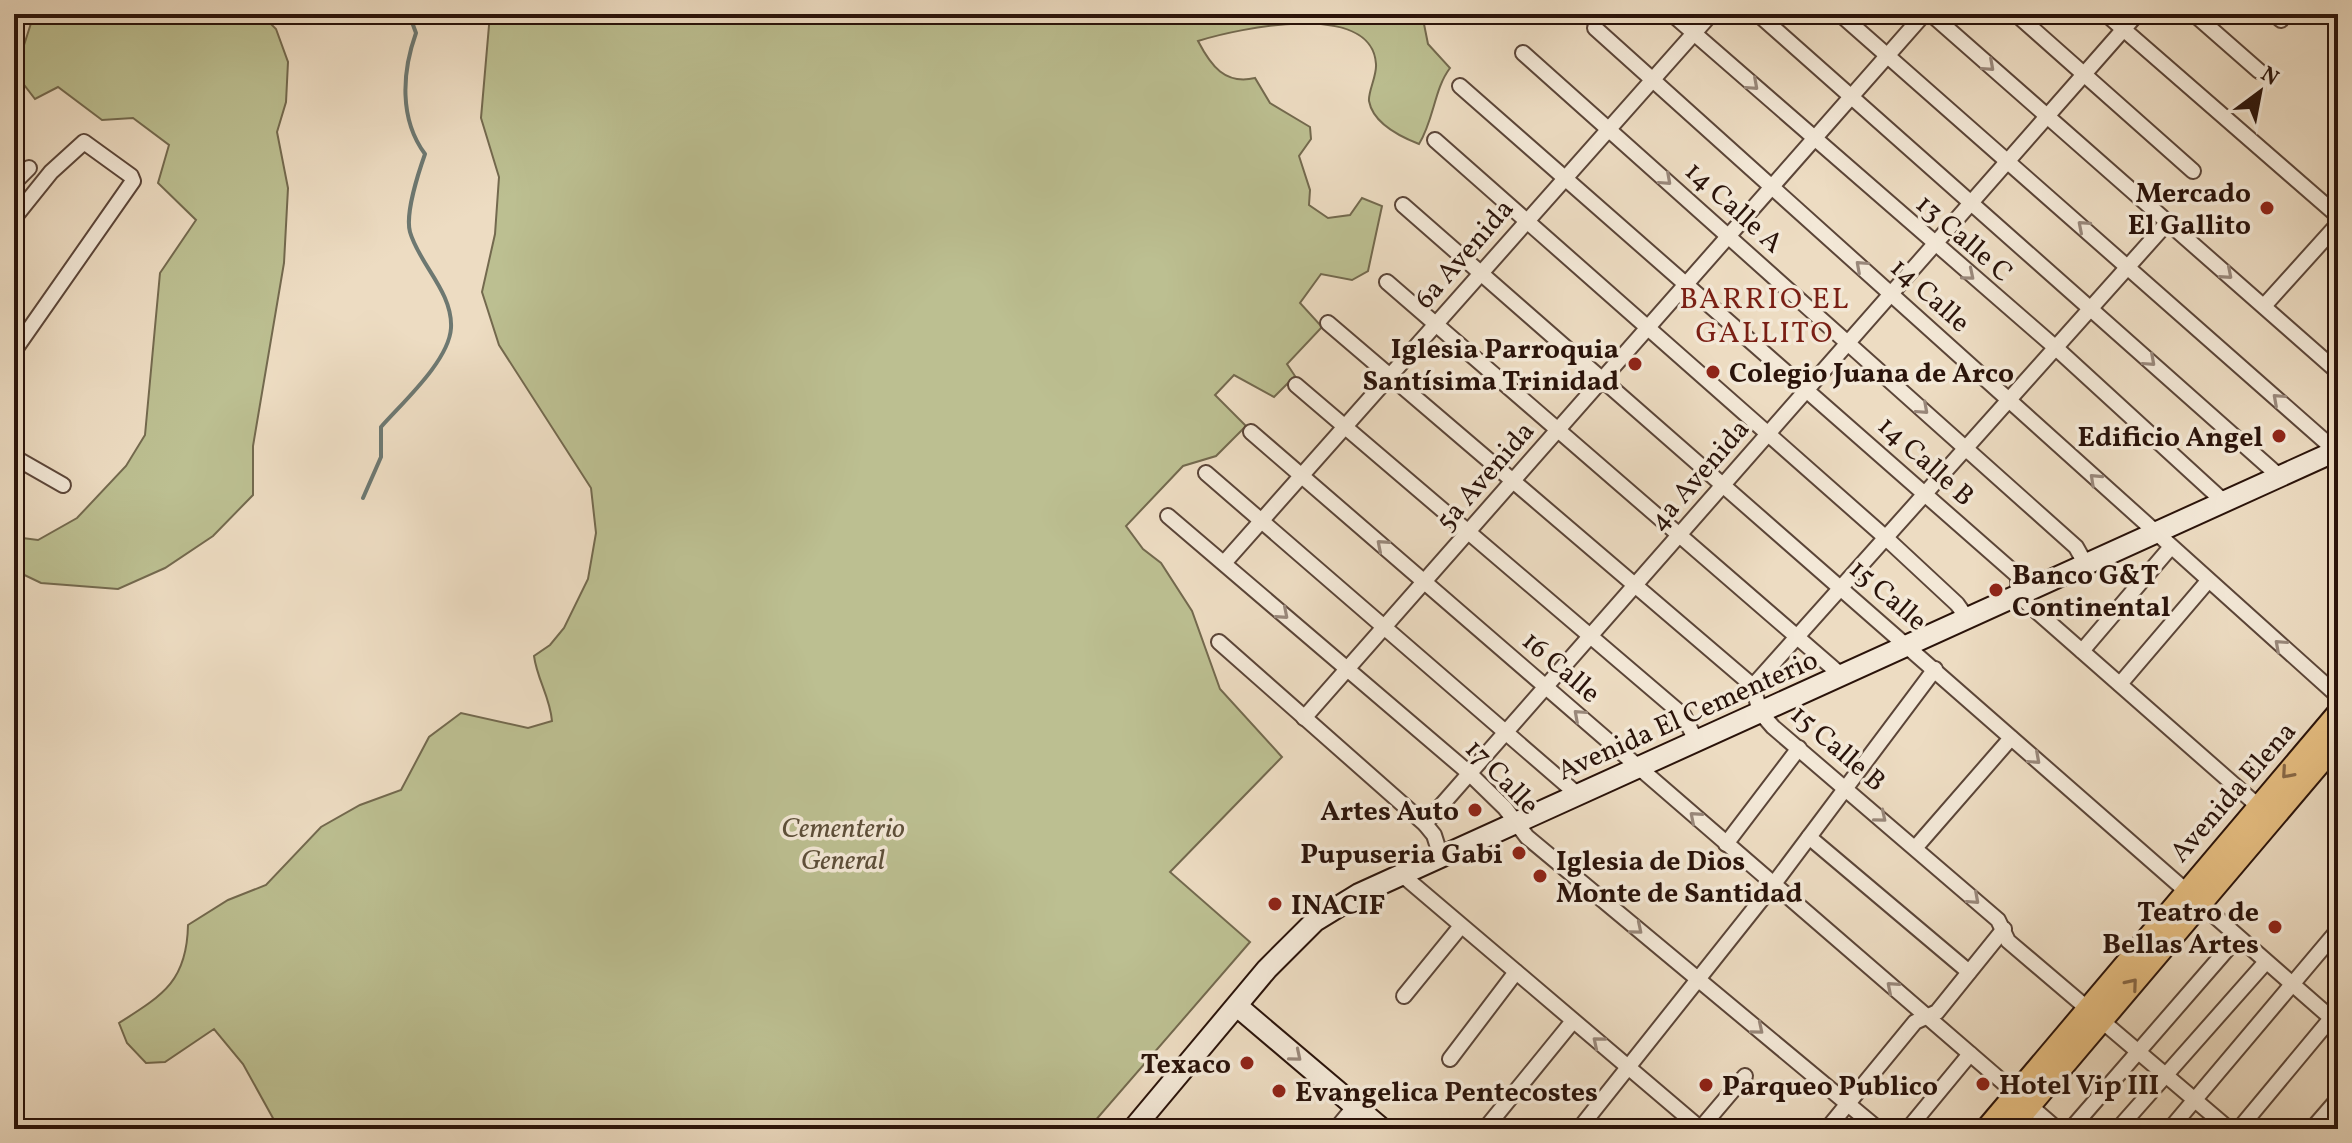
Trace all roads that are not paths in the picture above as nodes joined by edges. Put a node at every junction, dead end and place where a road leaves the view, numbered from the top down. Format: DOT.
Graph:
graph roads {
  1 [pos="1672,14"];
  2 [pos="1711,14"];
  3 [pos="1758,14"];
  4 [pos="1840,14"];
  5 [pos="1924,14"];
  6 [pos="1931,14"];
  7 [pos="2016,14"];
  8 [pos="2106,14"];
  9 [pos="2137,14"];
  10 [pos="2194,14"];
  11 [pos="1595,28"];
  12 [pos="2124,29"];
  13 [pos="1694,33"];
  14 [pos="1523,53"];
  15 [pos="1888,55"];
  16 [pos="2259,71"];
  17 [pos="2084,75"];
  18 [pos="1651,78"];
  19 [pos="1460,86"];
  20 [pos="1851,97"];
  21 [pos="2046,117"];
  22 [pos="1608,128"];
  23 [pos="1814,139"];
  24 [pos="1435,140"];
  25 [pos="2008,161"];
  26 [pos="2193,171"];
  27 [pos="1565,176"];
  28 [pos="1772,186"];
  29 [pos="1971,203"];
  30 [pos="1403,205"];
  31 [pos="2338,216"];
  32 [pos="14,218"];
  33 [pos="1526,221"];
  34 [pos="2167,223"];
  35 [pos="2338,224"];
  36 [pos="1729,236"];
  37 [pos="1934,245"];
  38 [pos="2130,267"];
  39 [pos="1480,273"];
  40 [pos="1387,282"];
  41 [pos="1687,283"];
  42 [pos="1892,293"];
  43 [pos="2264,306"];
  44 [pos="2092,309"];
  45 [pos="1328,323"];
  46 [pos="1435,324"];
  47 [pos="1647,328"];
  48 [pos="1848,343"];
  49 [pos="2056,348"];
  50 [pos="14,351"];
  51 [pos="2338,372"];
  52 [pos="1390,375"];
  53 [pos="1602,379"];
  54 [pos="1296,385"];
  55 [pos="1807,389"];
  56 [pos="2010,399"];
  57 [pos="1345,426"];
  58 [pos="1558,429"];
  59 [pos="1251,432"];
  60 [pos="1768,434"];
  61 [pos="1967,448"];
  62 [pos="2337,450"];
  63 [pos="14,457"];
  64 [pos="1206,473"];
  65 [pos="1301,475"];
  66 [pos="2279,476"];
  67 [pos="1513,481"];
  68 [pos="63,485"];
  69 [pos="1724,485"];
  70 [pos="1927,493"];
  71 [pos="2222,500"];
  72 [pos="1168,516"];
  73 [pos="1262,520"];
  74 [pos="1468,532"];
  75 [pos="2152,532"];
  76 [pos="1680,534"];
  77 [pos="1886,538"];
  78 [pos="2170,548"];
  79 [pos="1224,563"];
  80 [pos="2085,563"];
  81 [pos="1424,581"];
  82 [pos="2208,581"];
  83 [pos="1635,585"];
  84 [pos="1842,588"];
  85 [pos="2018,595"];
  86 [pos="1967,618"];
  87 [pos="1385,626"];
  88 [pos="1590,636"];
  89 [pos="1799,636"];
  90 [pos="1219,642"];
  91 [pos="1908,645"];
  92 [pos="2082,651"];
  93 [pos="1347,669"];
  94 [pos="1935,669"];
  95 [pos="1841,675"];
  96 [pos="2120,684"];
  97 [pos="1546,686"];
  98 [pos="1753,686"];
  99 [pos="2338,696"];
  100 [pos="1760,712"];
  101 [pos="2338,714"];
  102 [pos="1304,718"];
  103 [pos="1507,730"];
  104 [pos="2011,738"];
  105 [pos="1696,741"];
  106 [pos="2338,741"];
  107 [pos="1799,748"];
  108 [pos="1637,768"];
  109 [pos="1469,773"];
  110 [pos="1845,787"];
  111 [pos="1577,794"];
  112 [pos="2265,812"];
  113 [pos="1515,823"];
  114 [pos="1425,824"];
  115 [pos="1809,837"];
  116 [pos="1726,844"];
  117 [pos="1916,847"];
  118 [pos="1441,857"];
  119 [pos="1401,874"];
  120 [pos="1773,885"];
  121 [pos="2192,899"];
  122 [pos="1461,926"];
  123 [pos="2004,929"];
  124 [pos="2338,930"];
  125 [pos="2237,938"];
  126 [pos="2265,963"];
  127 [pos="1516,972"];
  128 [pos="1969,972"];
  129 [pos="1698,980"];
  130 [pos="2292,984"];
  131 [pos="1404,996"];
  132 [pos="1237,1006"];
  133 [pos="2095,1015"];
  134 [pos="1927,1017"];
  135 [pos="2336,1018"];
  136 [pos="1573,1021"];
  137 [pos="2137,1051"];
  138 [pos="1970,1054"];
  139 [pos="1450,1059"];
  140 [pos="1628,1067"];
  141 [pos="2165,1074"];
  142 [pos="1745,1076"];
  143 [pos="2338,1099"];
  144 [pos="2023,1100"];
  145 [pos="2195,1100"];
  146 [pos="1848,1104"];
  147 [pos="1355,1106"];
  148 [pos="1133,1129"];
  149 [pos="1336,1129"];
  150 [pos="1382,1129"];
  151 [pos="1485,1129"];
  152 [pos="1579,1129"];
  153 [pos="1700,1129"];
  154 [pos="1827,1129"];
  155 [pos="1878,1129"];
  156 [pos="1908,1129"];
  157 [pos="1987,1129"];
  158 [pos="2009,1129"];
  159 [pos="2057,1129"];
  160 [pos="2071,1129"];
  161 [pos="2118,1129"];
  162 [pos="2170,1129"];
  163 [pos="2229,1129"];
  164 [pos="2239,1129"];
  165 [pos="2312,1129"];
  1 -- 13 [label="street, 13 Calle C"];
  2 -- 13 [label="street, 6a Avenida"];
  3 -- 20 [label="street"];
  4 -- 15 [label="street"];
  5 -- 15 [label="street, 5a Avenida"];
  6 -- 21 [label="street, one-way"];
  7 -- 17 [label="street"];
  8 -- 12 [label="street"];
  9 -- 12 [label="street, 4a Avenida"];
  10 -- 16 [label="street"];
  11 -- 18 [label="street, 14 Calle"];
  12 -- 17 [label="street, 4a Avenida"];
  12 -- 31 [label="street"];
  13 -- 18 [label="street, 6a Avenida"];
  13 -- 23 [label="street, 13 Calle C, one-way"];
  14 -- 22 [label="street, 14 Calle A"];
  15 -- 20 [label="street, 5a Avenida"];
  15 -- 25 [label="street"];
  17 -- 21 [label="street, 4a Avenida"];
  17 -- 26 [label="street"];
  18 -- 22 [label="street, 6a Avenida"];
  18 -- 28 [label="street, 14 Calle"];
  19 -- 27 [label="street, 14 Calle B"];
  20 -- 23 [label="street, 5a Avenida"];
  20 -- 29 [label="street"];
  21 -- 25 [label="street, 4a Avenida"];
  21 -- 34 [label="street"];
  22 -- 27 [label="street, 6a Avenida"];
  22 -- 36 [label="street, 14 Calle A, one-way"];
  23 -- 28 [label="street, 5a Avenida"];
  23 -- 37 [label="street, 13 Calle C"];
  24 -- 33 [label="street"];
  25 -- 29 [label="street, 4a Avenida"];
  38 -- 25 [label="street, one-way"];
  27 -- 33 [label="street, 6a Avenida"];
  27 -- 41 [label="street, 14 Calle B"];
  28 -- 36 [label="street, 5a Avenida"];
  42 -- 28 [label="street, 14 Calle, one-way"];
  29 -- 37 [label="street, 4a Avenida"];
  29 -- 44 [label="street"];
  30 -- 39 [label="street, 15 Calle"];
  32 -- 50 [label="street"];
  33 -- 39 [label="street, 6a Avenida"];
  33 -- 47 [label="street"];
  34 -- 38 [label="street"];
  34 -- 43 [label="street, one-way"];
  35 -- 43 [label="street"];
  36 -- 41 [label="street, 5a Avenida"];
  36 -- 48 [label="street, 14 Calle A"];
  37 -- 42 [label="street, 4a Avenida"];
  37 -- 49 [label="street, 13 Calle C, one-way"];
  38 -- 44 [label="street"];
  62 -- 38 [label="street, one-way"];
  39 -- 46 [label="street, 6a Avenida"];
  39 -- 53 [label="street, 15 Calle"];
  40 -- 46 [label="street"];
  41 -- 47 [label="street, 5a Avenida"];
  41 -- 55 [label="street, 14 Calle B"];
  42 -- 48 [label="street, 4a Avenida"];
  42 -- 56 [label="street, 14 Calle"];
  43 -- 51 [label="street"];
  44 -- 49 [label="street"];
  44 -- 66 [label="street, one-way"];
  45 -- 52 [label="street"];
  46 -- 52 [label="street, 6a Avenida"];
  46 -- 58 [label="street"];
  47 -- 53 [label="street, 5a Avenida"];
  47 -- 60 [label="street"];
  48 -- 55 [label="street, 4a Avenida"];
  48 -- 61 [label="street, 14 Calle A, one-way"];
  49 -- 56 [label="street"];
  49 -- 71 [label="street, 13 Calle C"];
  52 -- 57 [label="street, 6a Avenida"];
  52 -- 67 [label="street"];
  53 -- 58 [label="street, 5a Avenida"];
  53 -- 69 [label="street, 15 Calle"];
  54 -- 57 [label="street"];
  55 -- 60 [label="street, 4a Avenida"];
  55 -- 70 [label="street, 14 Calle B"];
  56 -- 61 [label="street"];
  75 -- 56 [label="street, 14 Calle, one-way"];
  57 -- 65 [label="street, 6a Avenida"];
  57 -- 74 [label="street"];
  58 -- 67 [label="street, 5a Avenida"];
  58 -- 76 [label="street"];
  59 -- 65 [label="street, 16 Calle"];
  60 -- 69 [label="street, 4a Avenida"];
  60 -- 77 [label="street"];
  61 -- 70 [label="street"];
  61 -- 80 [label="street, 14 Calle A"];
  62 -- 66 [label="main road, Avenida El Cementerio"];
  63 -- 68 [label="street"];
  64 -- 73 [label="street"];
  65 -- 73 [label="street, 6a Avenida"];
  81 -- 65 [label="street, 16 Calle, one-way"];
  66 -- 71 [label="main road, Avenida El Cementerio"];
  67 -- 74 [label="street, 5a Avenida"];
  67 -- 83 [label="street"];
  69 -- 76 [label="street, 4a Avenida"];
  69 -- 84 [label="street, 15 Calle"];
  70 -- 77 [label="street"];
  70 -- 85 [label="street, 14 Calle B"];
  71 -- 75 [label="main road, Avenida El Cementerio"];
  72 -- 79 [label="street, 17 Calle"];
  73 -- 79 [label="street, 6a Avenida"];
  73 -- 87 [label="street"];
  74 -- 81 [label="street, 5a Avenida"];
  74 -- 88 [label="street"];
  75 -- 78 [label="street, 14 Calle"];
  75 -- 80 [label="main road, Avenida El Cementerio"];
  76 -- 83 [label="street, 4a Avenida"];
  76 -- 89 [label="street"];
  77 -- 84 [label="street"];
  77 -- 86 [label="street"];
  78 -- 82 [label="street, 14 Calle"];
  78 -- 92 [label="street"];
  79 -- 93 [label="street, 17 Calle, one-way"];
  80 -- 85 [label="main road, Avenida El Cementerio"];
  81 -- 87 [label="street, 5a Avenida"];
  81 -- 97 [label="street, 16 Calle"];
  82 -- 96 [label="street"];
  99 -- 82 [label="street, 14 Calle, one-way"];
  83 -- 88 [label="street, 4a Avenida"];
  83 -- 98 [label="street"];
  84 -- 89 [label="street"];
  84 -- 91 [label="street, 15 Calle"];
  85 -- 86 [label="main road, Avenida El Cementerio"];
  85 -- 92 [label="street, 14 Calle B"];
  86 -- 91 [label="main road, Avenida El Cementerio"];
  87 -- 93 [label="street, 5a Avenida"];
  87 -- 103 [label="street"];
  88 -- 97 [label="street, 4a Avenida"];
  88 -- 105 [label="street"];
  89 -- 95 [label="street"];
  89 -- 98 [label="street"];
  90 -- 102 [label="street"];
  91 -- 94 [label="street, 15 Calle"];
  91 -- 95 [label="main road, Avenida El Cementerio"];
  92 -- 96 [label="street, 14 Calle B"];
  93 -- 102 [label="street, 5a Avenida"];
  93 -- 109 [label="street, 17 Calle"];
  94 -- 104 [label="street, 15 Calle"];
  94 -- 110 [label="street"];
  95 -- 100 [label="main road, Avenida El Cementerio"];
  96 -- 112 [label="street, 14 Calle B"];
  97 -- 103 [label="street, 4a Avenida"];
  108 -- 97 [label="street, 16 Calle, one-way"];
  98 -- 100 [label="street, 15 Calle B"];
  100 -- 105 [label="main road, Avenida El Cementerio"];
  100 -- 107 [label="street, 15 Calle B"];
  101 -- 112 [label="main road, Avenida Elena, one-way"];
  102 -- 114 [label="street"];
  103 -- 109 [label="street, 4a Avenida"];
  103 -- 111 [label="street"];
  104 -- 117 [label="street"];
  104 -- 121 [label="street, 15 Calle, one-way"];
  105 -- 108 [label="main road, Avenida El Cementerio"];
  106 -- 112 [label="main road, Avenida Elena"];
  107 -- 110 [label="street, 15 Calle B"];
  107 -- 116 [label="street"];
  108 -- 111 [label="main road, Avenida El Cementerio"];
  116 -- 108 [label="street, 16 Calle, one-way"];
  109 -- 113 [label="street, 17 Calle"];
  109 -- 114 [label="street, 4a Avenida"];
  110 -- 115 [label="street"];
  110 -- 117 [label="street, 15 Calle B, one-way"];
  111 -- 113 [label="main road, Avenida El Cementerio"];
  112 -- 121 [label="main road, Avenida Elena"];
  113 -- 118 [label="main road, Avenida El Cementerio"];
  113 -- 129 [label="street, 17 Calle, one-way"];
  114 -- 118 [label="street"];
  115 -- 120 [label="street"];
  115 -- 128 [label="street"];
  116 -- 120 [label="street, 16 Calle"];
  117 -- 123 [label="street, 15 Calle B, one-way"];
  118 -- 119 [label="main road, Avenida El Cementerio"];
  119 -- 122 [label="street"];
  119 -- 132 [label="main road, Avenida El Cementerio"];
  120 -- 129 [label="street"];
  134 -- 120 [label="street, 16 Calle, one-way"];
  121 -- 125 [label="street, 15 Calle"];
  121 -- 133 [label="main road, Avenida Elena"];
  122 -- 127 [label="street"];
  122 -- 131 [label="street"];
  123 -- 128 [label="street"];
  123 -- 133 [label="street, 15 Calle B"];
  124 -- 130 [label="street"];
  125 -- 126 [label="street, 15 Calle"];
  125 -- 137 [label="street"];
  126 -- 130 [label="street, 15 Calle"];
  126 -- 141 [label="street"];
  127 -- 136 [label="street"];
  127 -- 139 [label="street"];
  128 -- 134 [label="street"];
  129 -- 140 [label="street"];
  129 -- 146 [label="street, 17 Calle, one-way"];
  130 -- 135 [label="street, 15 Calle"];
  130 -- 145 [label="street"];
  132 -- 147 [label="main road, one-way"];
  132 -- 148 [label="main road, Avenida El Cementerio"];
  133 -- 137 [label="street, 15 Calle B"];
  133 -- 144 [label="main road, Avenida Elena"];
  134 -- 138 [label="street, 16 Calle"];
  134 -- 146 [label="street"];
  135 -- 164 [label="street"];
  140 -- 136 [label="street, one-way"];
  136 -- 151 [label="street"];
  137 -- 141 [label="street, 15 Calle B"];
  137 -- 160 [label="street"];
  138 -- 144 [label="street, 16 Calle"];
  138 -- 156 [label="street"];
  140 -- 152 [label="street"];
  140 -- 153 [label="street"];
  141 -- 145 [label="street, 15 Calle B"];
  141 -- 161 [label="street"];
  142 -- 153 [label="street"];
  143 -- 165 [label="street"];
  144 -- 157 [label="main road, Avenida Elena"];
  144 -- 158 [label="main road, Avenida Elena"];
  144 -- 159 [label="street, 16 Calle"];
  145 -- 162 [label="street"];
  145 -- 163 [label="street, 15 Calle B"];
  146 -- 154 [label="street"];
  146 -- 155 [label="street, 17 Calle"];
  147 -- 149 [label="street"];
  147 -- 150 [label="main road"];
}
